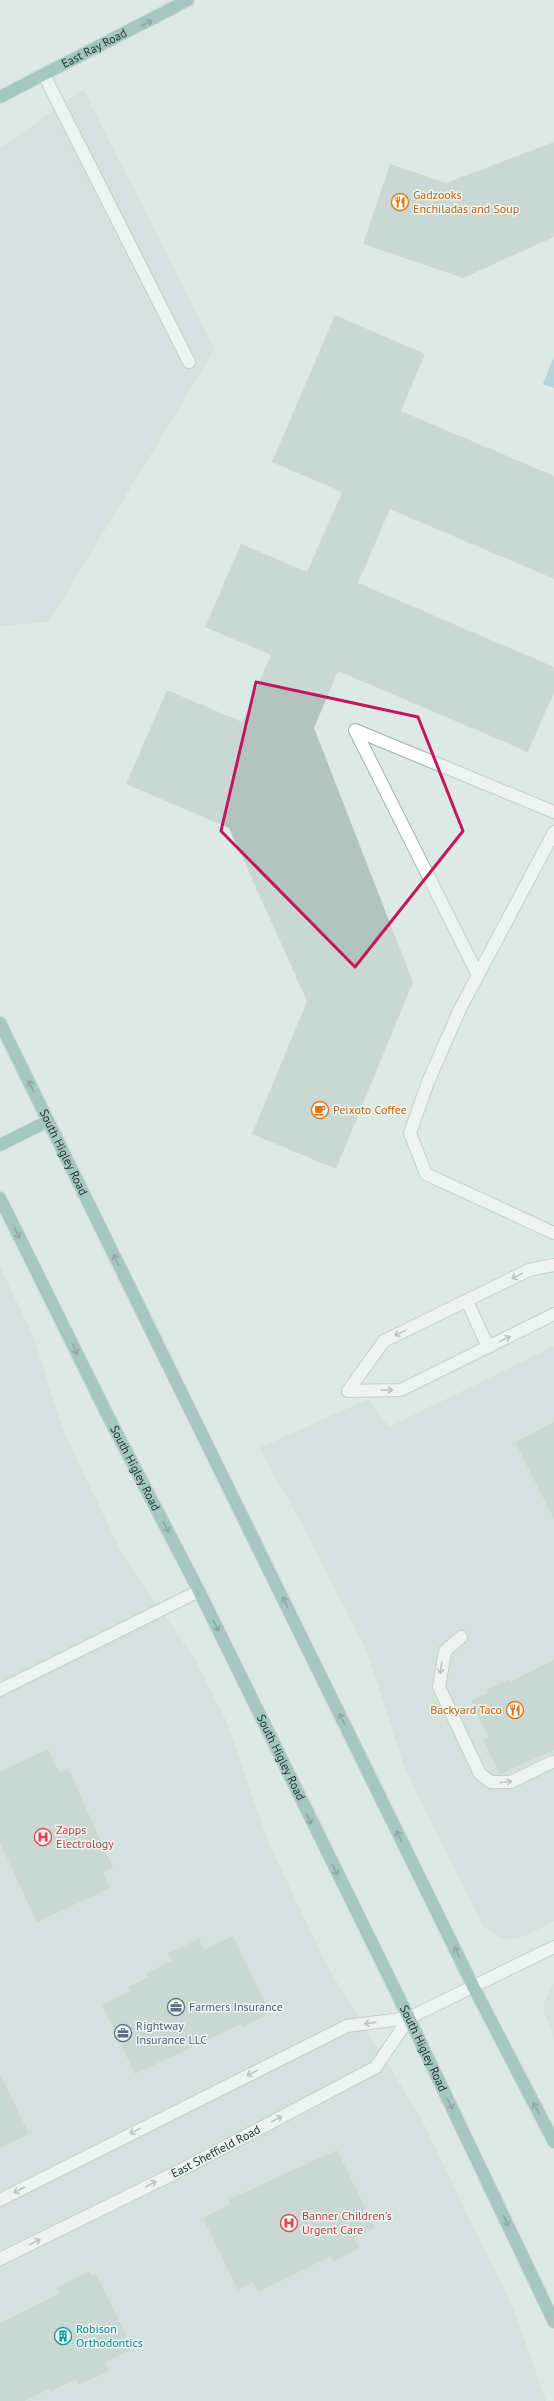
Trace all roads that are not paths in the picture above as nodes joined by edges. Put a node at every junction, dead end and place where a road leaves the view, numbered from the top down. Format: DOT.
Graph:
graph roads {
  1 [pos="188,0"];
  2 [pos="44,75"];
  3 [pos="0,97"];
  4 [pos="189,362"];
  5 [pos="554,812"];
  6 [pos="554,832"];
  7 [pos="478,974"];
  8 [pos="0,1023"];
  9 [pos="48,1121"];
  10 [pos="0,1145"];
  11 [pos="0,1198"];
  12 [pos="554,1233"];
  13 [pos="554,1265"];
  14 [pos="467,1301"];
  15 [pos="554,1314"];
  16 [pos="488,1347"];
  17 [pos="199,1591"];
  18 [pos="461,1637"];
  19 [pos="0,1690"];
  20 [pos="552,1762"];
  21 [pos="554,1947"];
  22 [pos="474,1988"];
  23 [pos="409,2018"];
  24 [pos="554,2142"];
  25 [pos="0,2200"];
  26 [pos="0,2260"];
  27 [pos="554,2322"];
  2 -- 1 [label="main road, East Ray Road, one-way"];
  2 -- 3 [label="main road, East Ray Road"];
  2 -- 4 [label="street"];
  5 -- 7 [label="street"];
  6 -- 7 [label="street"];
  7 -- 12 [label="street"];
  9 -- 8 [label="main road, South Higley Road, one-way"];
  9 -- 10 [label="main road"];
  22 -- 9 [label="main road, South Higley Road, one-way"];
  11 -- 17 [label="main road, South Higley Road, one-way"];
  13 -- 14 [label="street, one-way"];
  14 -- 16 [label="street"];
  14 -- 16 [label="street, one-way"];
  16 -- 15 [label="street, one-way"];
  17 -- 19 [label="street"];
  17 -- 23 [label="main road, South Higley Road, one-way"];
  18 -- 20 [label="street, one-way"];
  21 -- 22 [label="street"];
  22 -- 23 [label="street"];
  24 -- 22 [label="main road, South Higley Road, one-way"];
  23 -- 25 [label="street, one-way"];
  26 -- 23 [label="street, East Sheffield Road, one-way"];
  23 -- 27 [label="main road, South Higley Road, one-way"];
}
